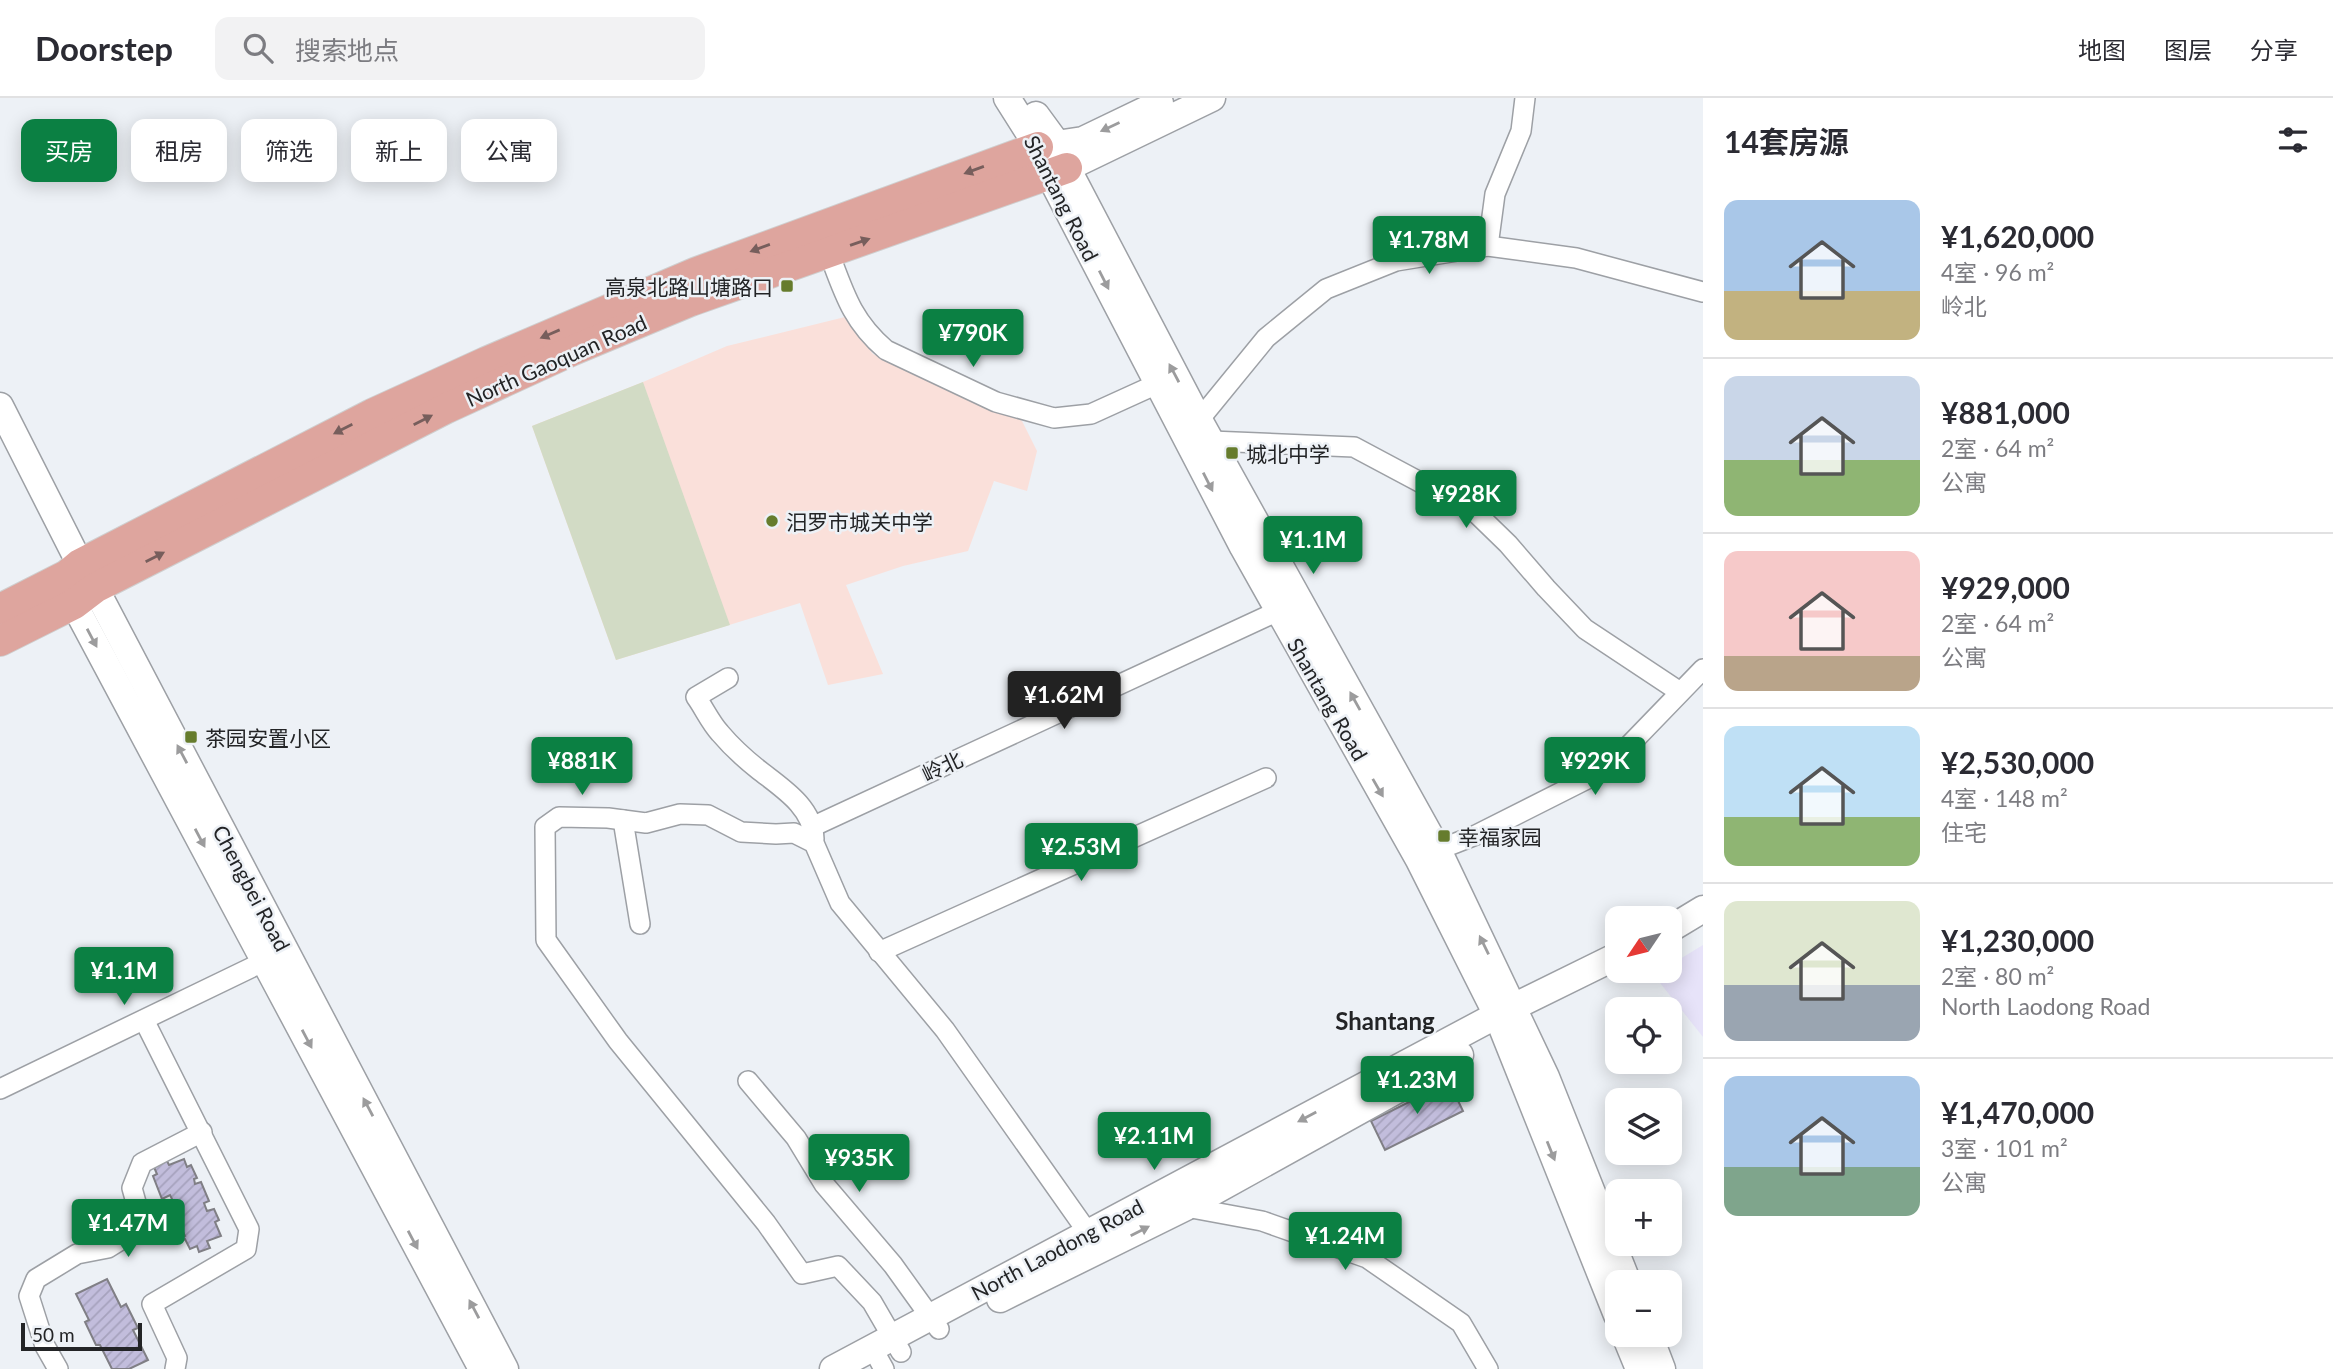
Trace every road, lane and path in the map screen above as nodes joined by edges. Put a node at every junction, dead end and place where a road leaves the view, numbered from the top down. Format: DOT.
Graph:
graph roads {
  1 [pos="1007,98"];
  2 [pos="1025,98"];
  3 [pos="1172,98"];
  4 [pos="1212,98"];
  5 [pos="1525,98"];
  6 [pos="1053,159"];
  7 [pos="1488,246"];
  8 [pos="829,253"];
  9 [pos="1703,292"];
  10 [pos="1157,384"];
  11 [pos="0,406"];
  12 [pos="1205,430"];
  13 [pos="0,443"];
  14 [pos="79,583"];
  15 [pos="1289,606"];
  16 [pos="0,609"];
  17 [pos="0,641"];
  18 [pos="1703,669"];
  19 [pos="728,678"];
  20 [pos="1680,692"];
  21 [pos="1266,778"];
  22 [pos="624,820"];
  23 [pos="814,834"];
  24 [pos="1438,850"];
  25 [pos="1703,909"];
  26 [pos="1682,922"];
  27 [pos="640,924"];
  28 [pos="1703,925"];
  29 [pos="1682,938"];
  30 [pos="879,952"];
  31 [pos="265,961"];
  32 [pos="1605,963"];
  33 [pos="1605,977"];
  34 [pos="1508,1019"];
  35 [pos="144,1020"];
  36 [pos="748,1081"];
  37 [pos="1536,1082"];
  38 [pos="0,1089"];
  39 [pos="202,1132"];
  40 [pos="1186,1207"];
  41 [pos="1095,1242"];
  42 [pos="1622,1270"];
  43 [pos="1605,1280"];
  44 [pos="935,1322"];
  45 [pos="1630,1347"];
  46 [pos="1654,1347"];
  47 [pos="883,1357"];
  48 [pos="58,1369"];
  49 [pos="175,1369"];
  50 [pos="482,1369"];
  51 [pos="505,1369"];
  52 [pos="833,1369"];
  53 [pos="1488,1369"];
  54 [pos="1639,1369"];
  55 [pos="1662,1369"];
  1 -- 6 [label="street, Shantang Road"];
  2 -- 6 [label="street, Shantang Road"];
  3 -- 6 [label="street, North Gaoquan Road, one-way"];
  4 -- 6 [label="street, North Gaoquan Road"];
  5 -- 7 [label="street"];
  8 -- 6 [label="main road, North Gaoquan Road, one-way"];
  6 -- 10 [label="street, Shantang Road, one-way"];
  12 -- 6 [label="street, Shantang Road, one-way"];
  6 -- 14 [label="main road, North Gaoquan Road, one-way"];
  7 -- 9 [label="street"];
  7 -- 12 [label="street"];
  8 -- 10 [label="street"];
  14 -- 8 [label="main road, North Gaoquan Road, one-way"];
  10 -- 15 [label="street, Shantang Road, one-way"];
  11 -- 14 [label="street, Chengbei Road"];
  12 -- 15 [label="street, Shantang Road"];
  12 -- 20 [label="street"];
  13 -- 14 [label="street, Chengbei Road"];
  14 -- 16 [label="main road, North Gaoquan Road"];
  14 -- 17 [label="main road, North Gaoquan Road"];
  14 -- 31 [label="street, Chengbei Road, one-way"];
  51 -- 14 [label="street, Chengbei Road, one-way"];
  15 -- 23 [label="street, 岭北"];
  24 -- 15 [label="street, Shantang Road, one-way"];
  15 -- 34 [label="street, Shantang Road, one-way"];
  18 -- 20 [label="street"];
  19 -- 23 [label="street"];
  20 -- 24 [label="street"];
  21 -- 30 [label="street"];
  22 -- 23 [label="street"];
  22 -- 27 [label="street"];
  22 -- 47 [label="street"];
  23 -- 30 [label="street"];
  34 -- 24 [label="street, Shantang Road, one-way"];
  25 -- 26 [label="street"];
  28 -- 29 [label="street"];
  30 -- 41 [label="street"];
  31 -- 35 [label="street"];
  31 -- 50 [label="street, Chengbei Road, one-way"];
  32 -- 34 [label="street, North Laodong Road"];
  33 -- 34 [label="street, North Laodong Road"];
  34 -- 37 [label="street, Shantang Road"];
  34 -- 40 [label="street, North Laodong Road"];
  34 -- 41 [label="street, North Laodong Road, one-way"];
  35 -- 38 [label="street"];
  35 -- 39 [label="street"];
  36 -- 44 [label="street"];
  37 -- 42 [label="street, Shantang Road"];
  37 -- 43 [label="street, Shantang Road, one-way"];
  39 -- 48 [label="street"];
  39 -- 49 [label="street"];
  41 -- 40 [label="street, North Laodong Road, one-way"];
  40 -- 53 [label="street"];
  41 -- 44 [label="street, North Laodong Road"];
  44 -- 47 [label="street, North Laodong Road"];
  45 -- 54 [label="street"];
  46 -- 55 [label="street"];
  47 -- 52 [label="street, North Laodong Road"];
}
